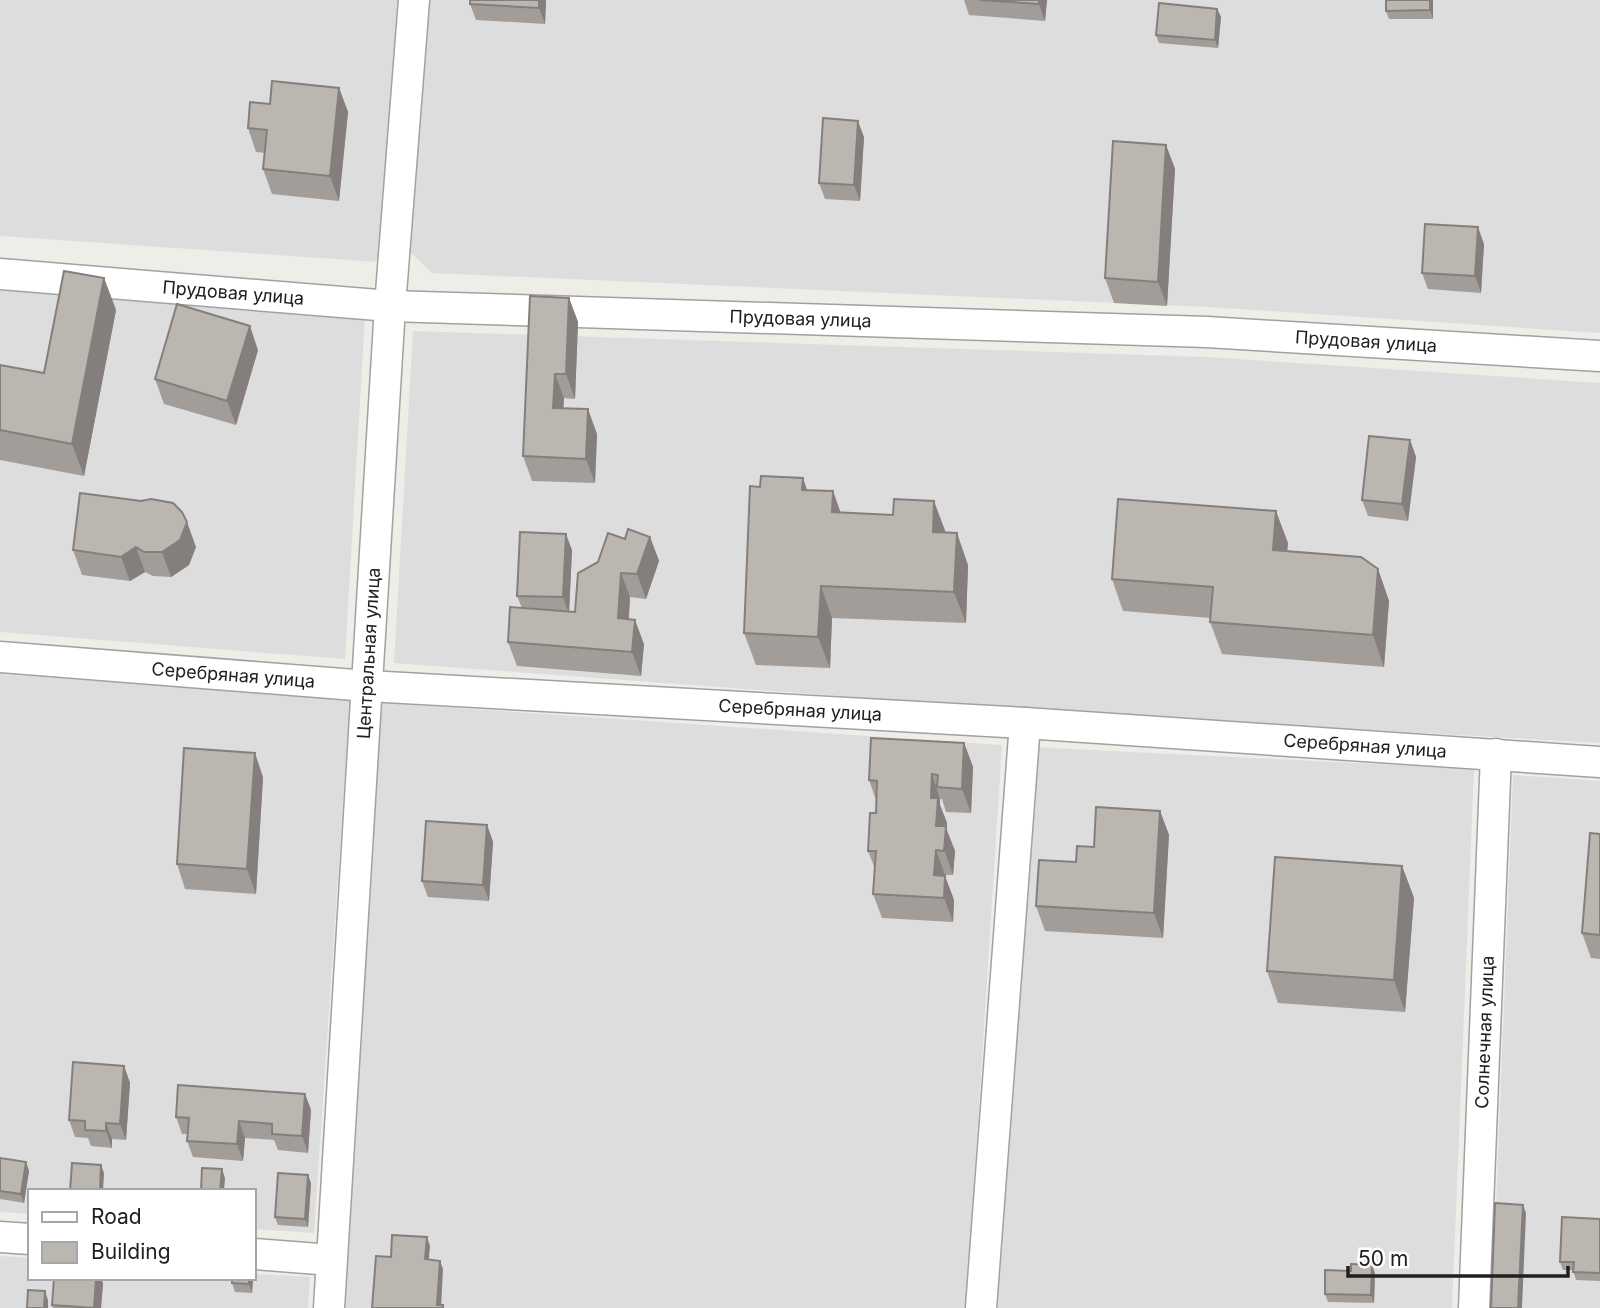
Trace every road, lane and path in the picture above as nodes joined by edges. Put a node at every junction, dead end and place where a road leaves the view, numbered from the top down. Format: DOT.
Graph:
graph roads {
  1 [pos="414,0"];
  2 [pos="0,274"];
  3 [pos="390,306"];
  4 [pos="1600,356"];
  5 [pos="0,657"];
  6 [pos="368,686"];
  7 [pos="1025,723"];
  8 [pos="1496,754"];
  9 [pos="1600,762"];
  10 [pos="0,1237"];
  11 [pos="28,1239"];
  12 [pos="256,1254"];
  13 [pos="331,1260"];
  14 [pos="329,1308"];
  15 [pos="981,1308"];
  16 [pos="1474,1308"];
  1 -- 3 [label="street, Центральная улица"];
  2 -- 3 [label="street, Прудовая улица"];
  3 -- 4 [label="street, Прудовая улица"];
  3 -- 6 [label="street, Центральная улица"];
  5 -- 6 [label="street, Серебряная улица"];
  6 -- 7 [label="street, Серебряная улица"];
  6 -- 13 [label="street, Центральная улица"];
  7 -- 8 [label="street, Серебряная улица"];
  7 -- 15 [label="street"];
  8 -- 9 [label="street, Серебряная улица"];
  8 -- 16 [label="street, Солнечная улица"];
  10 -- 11 [label="street"];
  12 -- 13 [label="street"];
  13 -- 14 [label="street, Центральная улица"];
}
